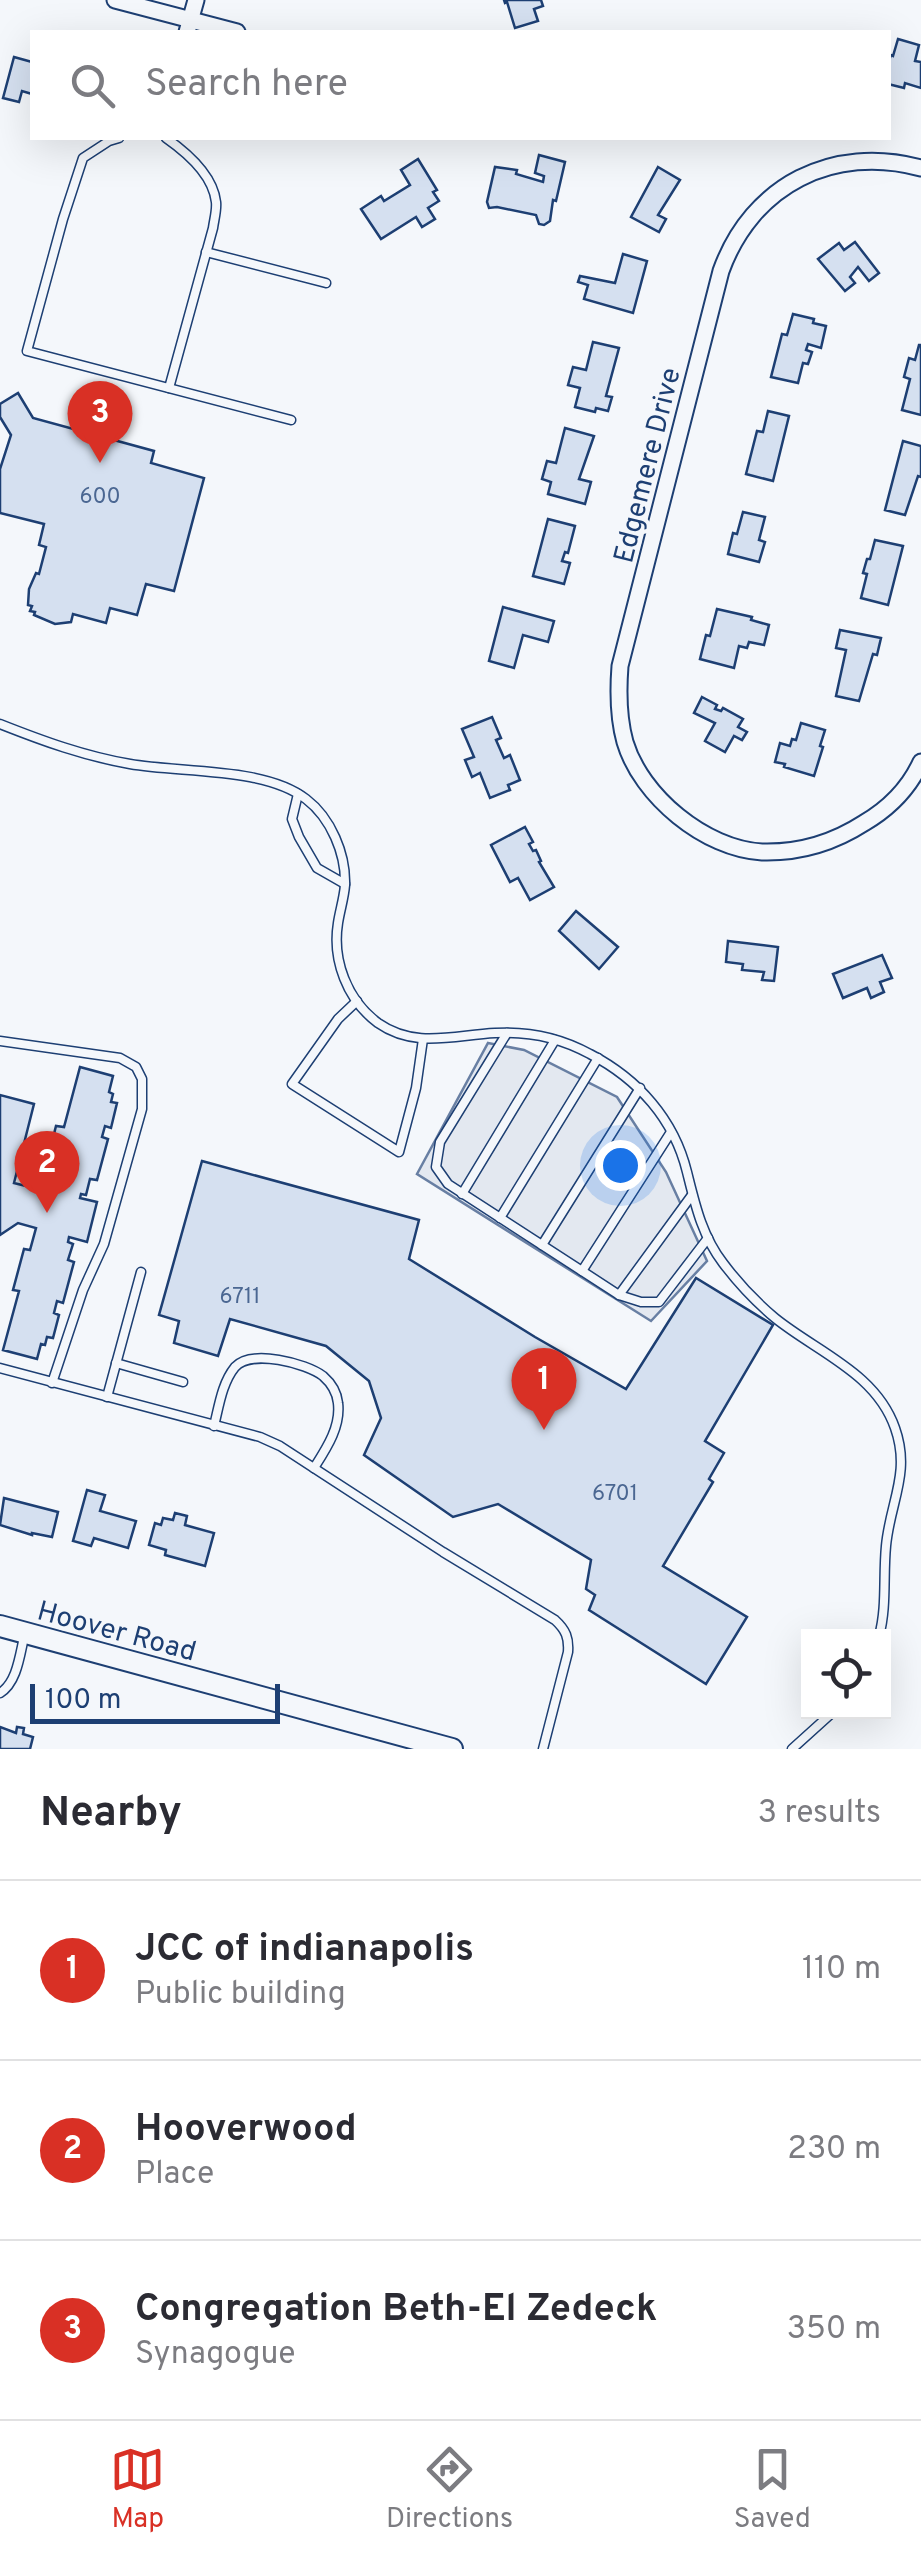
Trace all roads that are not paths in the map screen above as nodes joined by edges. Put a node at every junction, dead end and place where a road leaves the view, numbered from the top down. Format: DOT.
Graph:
graph roads {
  1 [pos="115,0"];
  2 [pos="196,0"];
  3 [pos="189,26"];
  4 [pos="221,30"];
  5 [pos="112,140"];
  6 [pos="169,140"];
  7 [pos="921,168"];
  8 [pos="206,252"];
  9 [pos="326,283"];
  10 [pos="169,388"];
  11 [pos="291,420"];
  12 [pos="0,724"];
  13 [pos="921,762"];
  14 [pos="298,794"];
  15 [pos="345,884"];
  16 [pos="357,1000"];
  17 [pos="508,1033"];
  18 [pos="423,1040"];
  19 [pos="555,1040"];
  20 [pos="0,1042"];
  21 [pos="598,1058"];
  22 [pos="640,1088"];
  23 [pos="672,1132"];
  24 [pos="462,1194"];
  25 [pos="692,1195"];
  26 [pos="500,1218"];
  27 [pos="708,1238"];
  28 [pos="542,1245"];
  29 [pos="582,1271"];
  30 [pos="141,1272"];
  31 [pos="619,1295"];
  32 [pos="116,1363"];
  33 [pos="0,1368"];
  34 [pos="183,1382"];
  35 [pos="52,1383"];
  36 [pos="107,1397"];
  37 [pos="214,1426"];
  38 [pos="314,1468"];
  39 [pos="0,1626"];
  40 [pos="880,1629"];
  41 [pos="25,1633"];
  42 [pos="0,1692"];
  43 [pos="824,1719"];
  44 [pos="452,1749"];
  45 [pos="543,1749"];
  46 [pos="792,1749"];
  1 -- 3 [label="street"];
  2 -- 3 [label="street"];
  3 -- 4 [label="street"];
  5 -- 10 [label="lane"];
  6 -- 8 [label="lane"];
  7 -- 13 [label="street, Edgemere Drive"];
  8 -- 9 [label="lane"];
  8 -- 10 [label="lane"];
  10 -- 11 [label="lane"];
  12 -- 14 [label="lane"];
  14 -- 15 [label="lane"];
  14 -- 15 [label="lane"];
  15 -- 16 [label="lane"];
  16 -- 18 [label="lane"];
  16 -- 18 [label="lane"];
  17 -- 18 [label="lane"];
  17 -- 19 [label="lane"];
  17 -- 24 [label="lane"];
  19 -- 21 [label="lane"];
  19 -- 24 [label="lane"];
  20 -- 35 [label="lane"];
  21 -- 22 [label="lane"];
  21 -- 26 [label="lane"];
  22 -- 23 [label="lane"];
  22 -- 28 [label="lane"];
  23 -- 25 [label="lane"];
  23 -- 29 [label="lane"];
  24 -- 26 [label="lane"];
  25 -- 27 [label="lane"];
  25 -- 31 [label="lane"];
  26 -- 28 [label="lane"];
  27 -- 31 [label="lane"];
  27 -- 40 [label="lane"];
  28 -- 29 [label="lane"];
  29 -- 31 [label="lane"];
  30 -- 32 [label="lane"];
  32 -- 34 [label="lane"];
  32 -- 36 [label="lane"];
  33 -- 35 [label="lane"];
  35 -- 36 [label="lane"];
  36 -- 37 [label="lane"];
  37 -- 38 [label="lane"];
  37 -- 38 [label="lane"];
  38 -- 45 [label="lane"];
  39 -- 41 [label="street, Hoover Road"];
  41 -- 42 [label="lane"];
  41 -- 44 [label="street, Hoover Road"];
  43 -- 46 [label="lane"];
}
